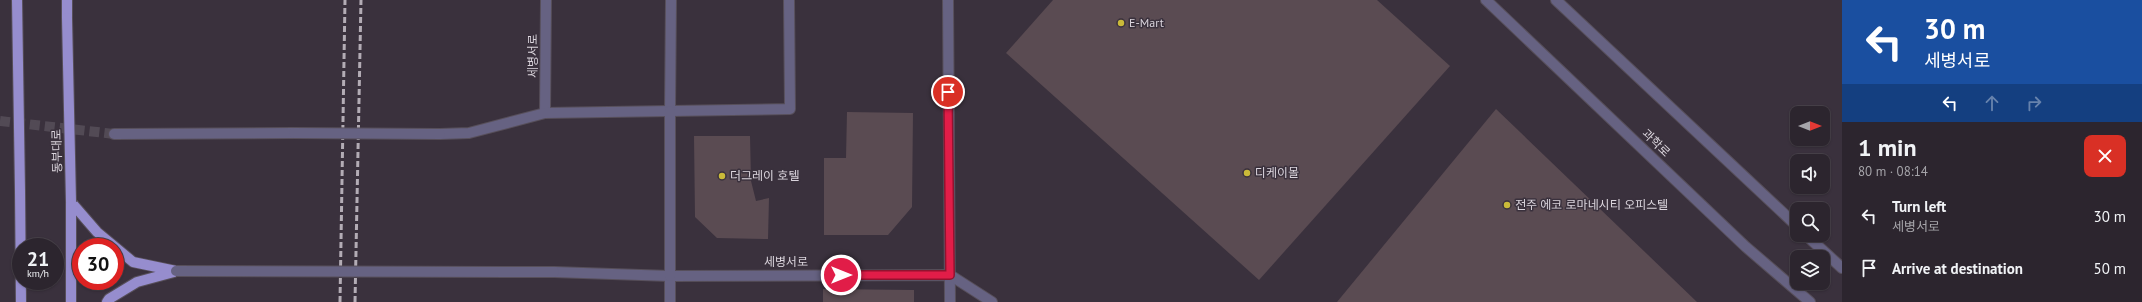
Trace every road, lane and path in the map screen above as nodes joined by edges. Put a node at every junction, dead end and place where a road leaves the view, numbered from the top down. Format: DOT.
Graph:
graph roads {
  1 [pos="17,0"];
  2 [pos="67,0"];
  3 [pos="546,0"];
  4 [pos="672,0"];
  5 [pos="789,0"];
  6 [pos="948,0"];
  7 [pos="1486,0"];
  8 [pos="1556,0"];
  9 [pos="670,111"];
  10 [pos="545,113"];
  11 [pos="114,134"];
  12 [pos="71,202"];
  13 [pos="1790,219"];
  14 [pos="1814,242"];
  15 [pos="1842,268"];
  16 [pos="176,272"];
  17 [pos="950,275"];
  18 [pos="670,276"];
  19 [pos="21,302"];
  20 [pos="71,302"];
  21 [pos="108,302"];
  22 [pos="670,302"];
  23 [pos="950,302"];
  24 [pos="992,302"];
  25 [pos="1810,302"];
  1 -- 19 [label="main road, bridge"];
  2 -- 12 [label="main road, 동부대로, bridge"];
  3 -- 10 [label="street, 세병서로"];
  4 -- 9 [label="street"];
  5 -- 9 [label="street"];
  6 -- 17 [label="street"];
  7 -- 25 [label="street, 과학로"];
  8 -- 13 [label="street"];
  9 -- 10 [label="street"];
  9 -- 18 [label="street"];
  10 -- 11 [label="street, bridge"];
  12 -- 16 [label="main road"];
  12 -- 20 [label="main road, 동부대로"];
  14 -- 15 [label="street"];
  16 -- 18 [label="street, 세병서로, bridge"];
  16 -- 21 [label="main road"];
  17 -- 18 [label="street, 세병서로"];
  17 -- 23 [label="street"];
  17 -- 24 [label="street"];
  18 -- 22 [label="street"];
}
